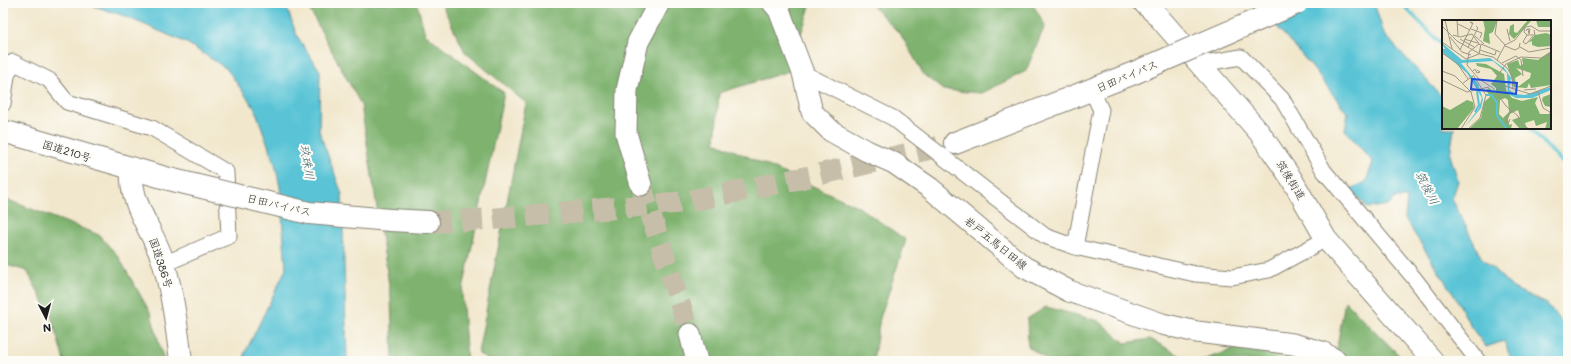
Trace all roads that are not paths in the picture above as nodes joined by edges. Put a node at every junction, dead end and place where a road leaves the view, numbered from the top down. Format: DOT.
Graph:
graph roads {
  1 [pos="659,3"];
  2 [pos="773,3"];
  3 [pos="1144,3"];
  4 [pos="1297,3"];
  5 [pos="1200,64"];
  6 [pos="803,73"];
  7 [pos="1092,91"];
  8 [pos="3,104"];
  9 [pos="3,131"];
  10 [pos="955,143"];
  11 [pos="132,170"];
  12 [pos="641,185"];
  13 [pos="428,222"];
  14 [pos="1326,239"];
  15 [pos="1074,247"];
  16 [pos="164,264"];
  17 [pos="690,334"];
  18 [pos="181,361"];
  19 [pos="697,361"];
  20 [pos="1337,361"];
  21 [pos="1433,361"];
  22 [pos="1478,361"];
  1 -- 12 [label="main road"];
  2 -- 6 [label="main road, 岩戸五馬日田線"];
  3 -- 5 [label="main road, 筑後街道"];
  4 -- 7 [label="highway, 日田バイパス, bridge"];
  5 -- 14 [label="main road, 筑後街道"];
  5 -- 22 [label="street"];
  6 -- 15 [label="street"];
  6 -- 20 [label="main road, 岩戸五馬日田線"];
  7 -- 10 [label="highway, 日田バイパス"];
  7 -- 15 [label="street"];
  8 -- 16 [label="street"];
  9 -- 11 [label="highway, 国道210号"];
  11 -- 13 [label="highway, 日田バイパス, bridge"];
  11 -- 16 [label="highway, 国道386号"];
  14 -- 15 [label="street"];
  14 -- 21 [label="main road, 筑後街道"];
  16 -- 18 [label="highway, 国道386号"];
  17 -- 19 [label="main road"];
}
